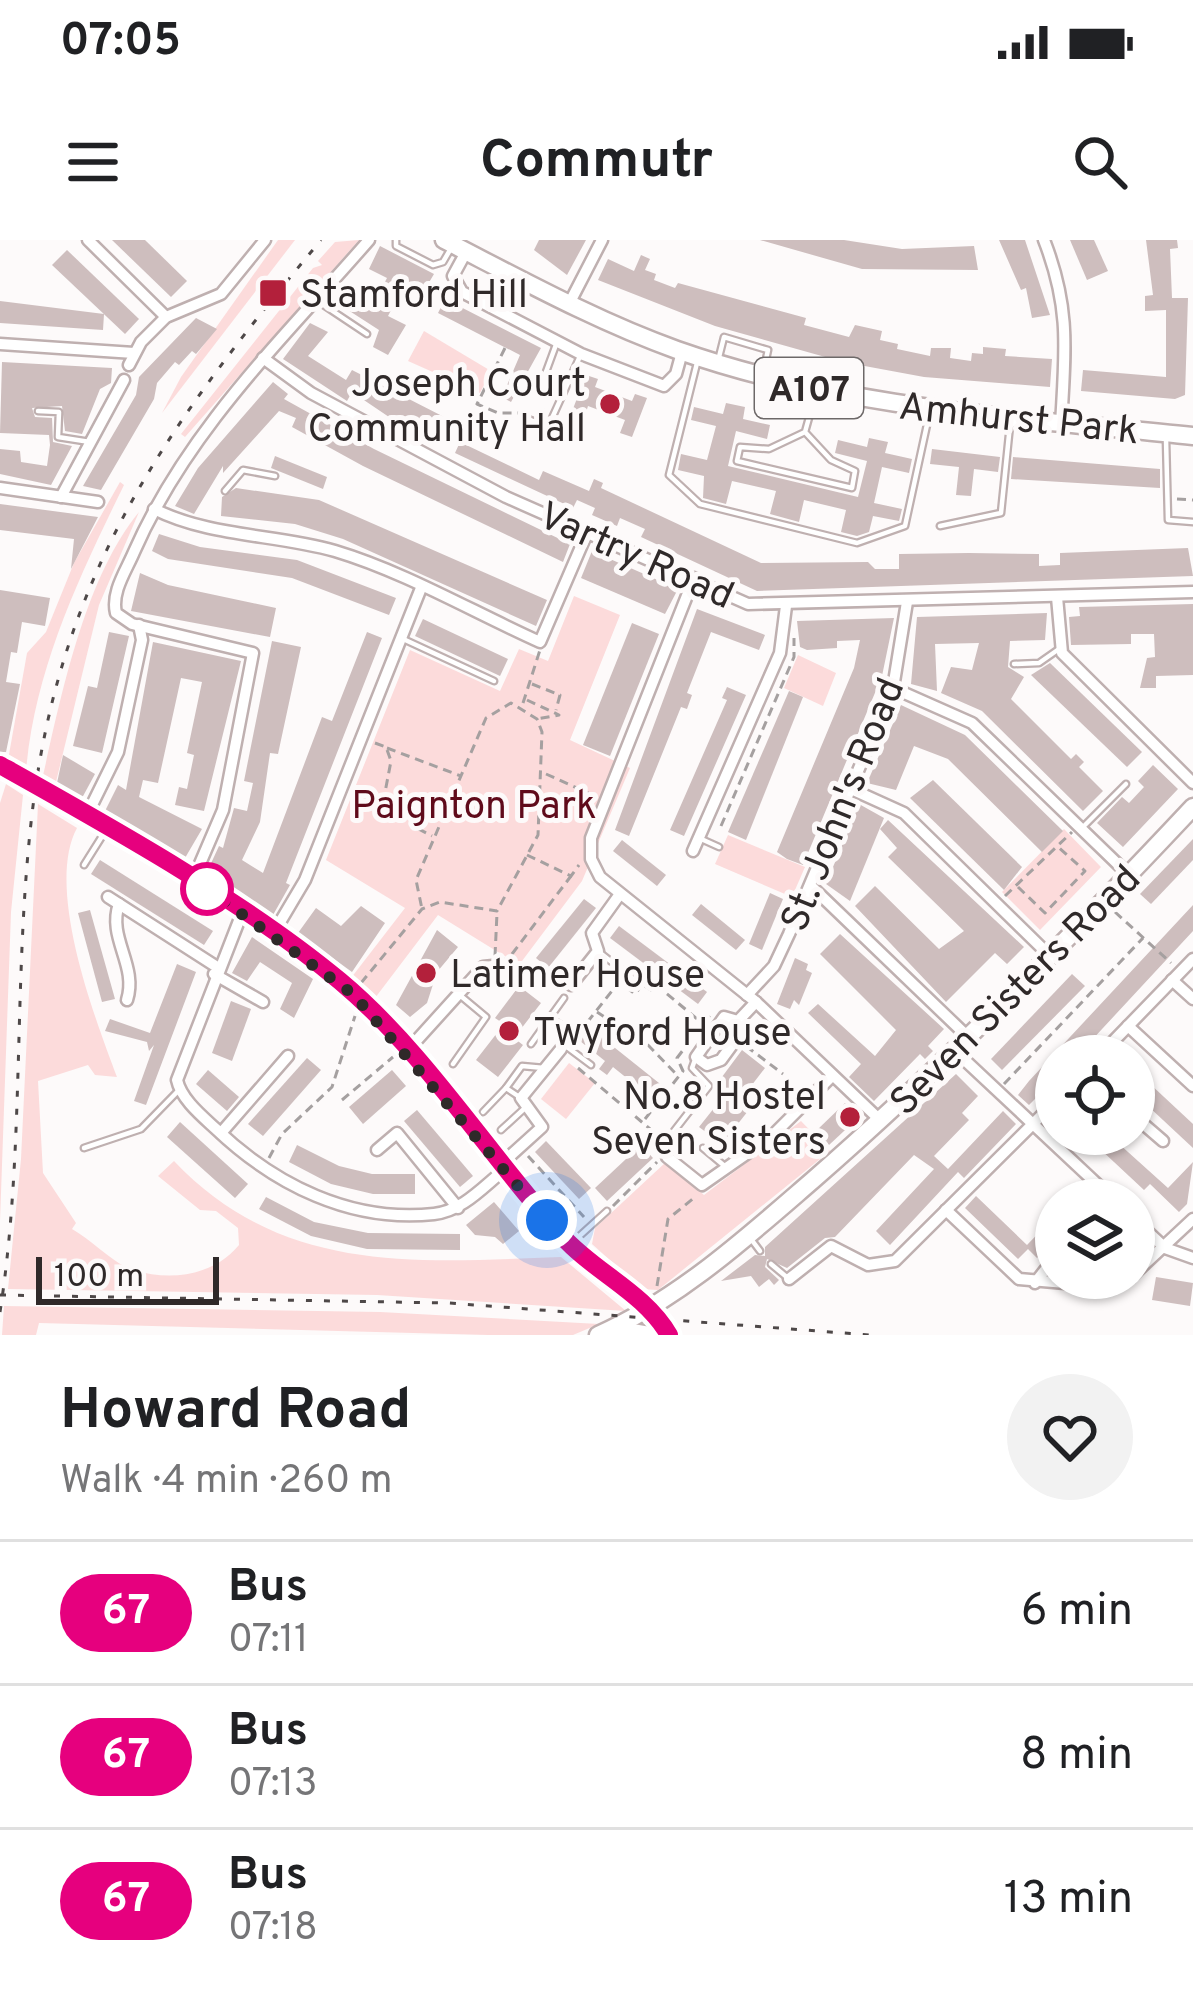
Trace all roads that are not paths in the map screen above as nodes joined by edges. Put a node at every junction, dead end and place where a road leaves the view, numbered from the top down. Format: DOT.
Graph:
graph roads {
  1 [pos="88,240"];
  2 [pos="265,240"];
  3 [pos="369,240"];
  4 [pos="396,240"];
  5 [pos="602,240"];
  6 [pos="1044,240"];
  7 [pos="454,245"];
  8 [pos="316,300"];
  9 [pos="569,304"];
  10 [pos="166,317"];
  11 [pos="367,334"];
  12 [pos="557,342"];
  13 [pos="0,344"];
  14 [pos="581,354"];
  15 [pos="690,354"];
  16 [pos="263,358"];
  17 [pos="132,359"];
  18 [pos="718,362"];
  19 [pos="762,375"];
  20 [pos="124,380"];
  21 [pos="564,390"];
  22 [pos="817,390"];
  23 [pos="38,411"];
  24 [pos="930,411"];
  25 [pos="528,419"];
  26 [pos="1010,419"];
  27 [pos="1061,424"];
  28 [pos="548,427"];
  29 [pos="805,432"];
  30 [pos="1166,433"];
  31 [pos="1193,436"];
  32 [pos="572,440"];
  33 [pos="90,442"];
  34 [pos="275,476"];
  35 [pos="0,488"];
  36 [pos="225,491"];
  37 [pos="61,496"];
  38 [pos="98,502"];
  39 [pos="154,509"];
  40 [pos="1193,521"];
  41 [pos="940,526"];
  42 [pos="586,532"];
  43 [pos="694,578"];
  44 [pos="421,588"];
  45 [pos="1193,592"];
  46 [pos="1057,597"];
  47 [pos="908,602"];
  48 [pos="786,606"];
  49 [pos="140,625"];
  50 [pos="401,638"];
  51 [pos="1059,650"];
  52 [pos="1014,664"];
  53 [pos="494,681"];
  54 [pos="893,688"];
  55 [pos="0,765"];
  56 [pos="1193,783"];
  57 [pos="1126,784"];
  58 [pos="851,789"];
  59 [pos="1193,807"];
  60 [pos="86,817"];
  61 [pos="1079,828"];
  62 [pos="106,830"];
  63 [pos="699,838"];
  64 [pos="718,847"];
  65 [pos="693,851"];
  66 [pos="84,865"];
  67 [pos="1129,875"];
  68 [pos="193,880"];
  69 [pos="811,886"];
  70 [pos="620,894"];
  71 [pos="242,914"];
  72 [pos="273,934"];
  73 [pos="598,951"];
  74 [pos="1050,956"];
  75 [pos="1193,959"];
  76 [pos="216,971"];
  77 [pos="1175,975"];
  78 [pos="521,976"];
  79 [pos="632,978"];
  80 [pos="571,985"];
  81 [pos="458,993"];
  82 [pos="564,998"];
  83 [pos="751,999"];
  84 [pos="1193,999"];
  85 [pos="127,1000"];
  86 [pos="262,1002"];
  87 [pos="549,1018"];
  88 [pos="738,1022"];
  89 [pos="1128,1026"];
  90 [pos="1119,1035"];
  91 [pos="531,1043"];
  92 [pos="961,1043"];
  93 [pos="561,1048"];
  94 [pos="405,1050"];
  95 [pos="288,1056"];
  96 [pos="696,1058"];
  97 [pos="453,1064"];
  98 [pos="594,1065"];
  99 [pos="544,1068"];
  100 [pos="832,1076"];
  101 [pos="1193,1086"];
  102 [pos="506,1088"];
  103 [pos="179,1090"];
  104 [pos="523,1103"];
  105 [pos="483,1112"];
  106 [pos="881,1121"];
  107 [pos="1033,1124"];
  108 [pos="501,1130"];
  109 [pos="674,1131"];
  110 [pos="221,1133"];
  111 [pos="1155,1134"];
  112 [pos="1163,1141"];
  113 [pos="84,1148"];
  114 [pos="704,1148"];
  115 [pos="377,1150"];
  116 [pos="667,1157"];
  117 [pos="502,1168"];
  118 [pos="728,1168"];
  119 [pos="1092,1179"];
  120 [pos="458,1208"];
  121 [pos="946,1210"];
  122 [pos="608,1211"];
  123 [pos="1193,1219"];
  124 [pos="748,1235"];
  125 [pos="1155,1239"];
  126 [pos="569,1245"];
  127 [pos="1165,1248"];
  128 [pos="760,1251"];
  129 [pos="1155,1256"];
  130 [pos="1193,1258"];
  131 [pos="771,1264"];
  132 [pos="789,1279"];
  133 [pos="1035,1282"];
  134 [pos="649,1309"];
  135 [pos="605,1332"];
  136 [pos="649,1335"];
  137 [pos="669,1335"];
  1 -- 10 [label="street"];
  2 -- 10 [label="street"];
  3 -- 8 [label="street"];
  4 -- 7 [label="lane"];
  5 -- 9 [label="street"];
  6 -- 27 [label="street"];
  7 -- 9 [label="main road, Amhurst Park / A107"];
  7 -- 12 [label="street"];
  8 -- 11 [label="lane"];
  8 -- 16 [label="street"];
  9 -- 15 [label="main road, Amhurst Park / A107"];
  10 -- 17 [label="street"];
  12 -- 14 [label="street"];
  12 -- 21 [label="lane"];
  13 -- 17 [label="street"];
  14 -- 15 [label="street"];
  14 -- 21 [label="lane"];
  15 -- 18 [label="main road, Amhurst Park / A107"];
  15 -- 24 [label="lane"];
  16 -- 39 [label="street"];
  16 -- 42 [label="street, Vartry Road"];
  17 -- 20 [label="lane"];
  18 -- 19 [label="main road, Amhurst Park / A107"];
  18 -- 19 [label="lane"];
  19 -- 22 [label="main road, Amhurst Park / A107"];
  20 -- 33 [label="street"];
  21 -- 28 [label="lane"];
  22 -- 24 [label="main road, Amhurst Park / A107"];
  22 -- 29 [label="lane"];
  23 -- 33 [label="lane"];
  24 -- 26 [label="main road, Amhurst Park / A107"];
  25 -- 28 [label="lane"];
  26 -- 27 [label="main road, Amhurst Park / A107"];
  26 -- 41 [label="lane"];
  27 -- 30 [label="main road, Amhurst Park / A107"];
  28 -- 32 [label="lane"];
  29 -- 29 [label="lane"];
  30 -- 31 [label="main road, Amhurst Park / A107"];
  30 -- 40 [label="lane"];
  33 -- 37 [label="street"];
  34 -- 36 [label="lane"];
  35 -- 37 [label="street"];
  37 -- 38 [label="street"];
  39 -- 44 [label="street"];
  39 -- 49 [label="street"];
  42 -- 43 [label="street, Vartry Road"];
  42 -- 44 [label="street"];
  43 -- 48 [label="street, Vartry Road"];
  43 -- 70 [label="street"];
  44 -- 50 [label="street"];
  45 -- 46 [label="street, Vartry Road"];
  46 -- 47 [label="street, Vartry Road"];
  46 -- 51 [label="street"];
  47 -- 48 [label="street, Vartry Road"];
  47 -- 54 [label="street, St. John's Road"];
  48 -- 63 [label="street"];
  49 -- 60 [label="street"];
  49 -- 68 [label="street"];
  50 -- 53 [label="lane"];
  50 -- 72 [label="street"];
  51 -- 52 [label="lane"];
  51 -- 56 [label="street"];
  54 -- 58 [label="street, St. John's Road"];
  54 -- 61 [label="street"];
  55 -- 60 [label="main road"];
  57 -- 61 [label="lane"];
  58 -- 69 [label="street, St. John's Road"];
  58 -- 74 [label="street"];
  59 -- 67 [label="main road, Seven Sisters Road"];
  60 -- 62 [label="main road"];
  61 -- 67 [label="street"];
  62 -- 66 [label="lane"];
  62 -- 68 [label="main road"];
  63 -- 64 [label="lane"];
  63 -- 65 [label="street"];
  67 -- 74 [label="main road, Seven Sisters Road"];
  68 -- 71 [label="main road"];
  69 -- 83 [label="street, St. John's Road"];
  69 -- 92 [label="street"];
  70 -- 73 [label="street"];
  70 -- 83 [label="street"];
  71 -- 72 [label="main road"];
  71 -- 76 [label="street"];
  72 -- 94 [label="main road"];
  73 -- 79 [label="lane"];
  73 -- 80 [label="street"];
  74 -- 92 [label="main road, Seven Sisters Road"];
  75 -- 77 [label="street"];
  76 -- 85 [label="street"];
  76 -- 86 [label="street"];
  76 -- 103 [label="street"];
  77 -- 84 [label="street"];
  77 -- 89 [label="street"];
  78 -- 81 [label="street"];
  81 -- 94 [label="street"];
  81 -- 97 [label="lane"];
  82 -- 87 [label="lane"];
  83 -- 88 [label="street, St. John's Road"];
  83 -- 100 [label="street"];
  87 -- 91 [label="lane"];
  87 -- 93 [label="lane"];
  88 -- 96 [label="street, St. John's Road"];
  88 -- 96 [label="street"];
  89 -- 90 [label="street"];
  89 -- 101 [label="street"];
  92 -- 106 [label="main road, Seven Sisters Road"];
  92 -- 107 [label="street"];
  93 -- 98 [label="lane"];
  93 -- 99 [label="street"];
  94 -- 117 [label="main road"];
  95 -- 110 [label="street"];
  96 -- 109 [label="lane"];
  99 -- 102 [label="lane"];
  99 -- 104 [label="street"];
  100 -- 106 [label="street"];
  100 -- 118 [label="street"];
  102 -- 104 [label="lane"];
  102 -- 105 [label="lane"];
  103 -- 110 [label="street"];
  103 -- 113 [label="lane"];
  104 -- 108 [label="lane"];
  104 -- 117 [label="street"];
  106 -- 124 [label="main road, Seven Sisters Road"];
  107 -- 119 [label="street"];
  107 -- 121 [label="street"];
  110 -- 120 [label="street"];
  111 -- 112 [label="street"];
  114 -- 118 [label="lane"];
  115 -- 120 [label="street"];
  116 -- 118 [label="street"];
  117 -- 120 [label="street"];
  117 -- 126 [label="main road"];
  121 -- 132 [label="street"];
  121 -- 133 [label="street"];
  122 -- 126 [label="lane"];
  123 -- 127 [label="street"];
  124 -- 128 [label="lane"];
  124 -- 134 [label="main road, Seven Sisters Road"];
  125 -- 127 [label="street"];
  126 -- 134 [label="main road"];
  127 -- 129 [label="street"];
  127 -- 130 [label="street"];
  131 -- 132 [label="lane"];
  134 -- 135 [label="main road, Seven Sisters Road"];
  134 -- 137 [label="main road"];
  135 -- 136 [label="main road"];
}
